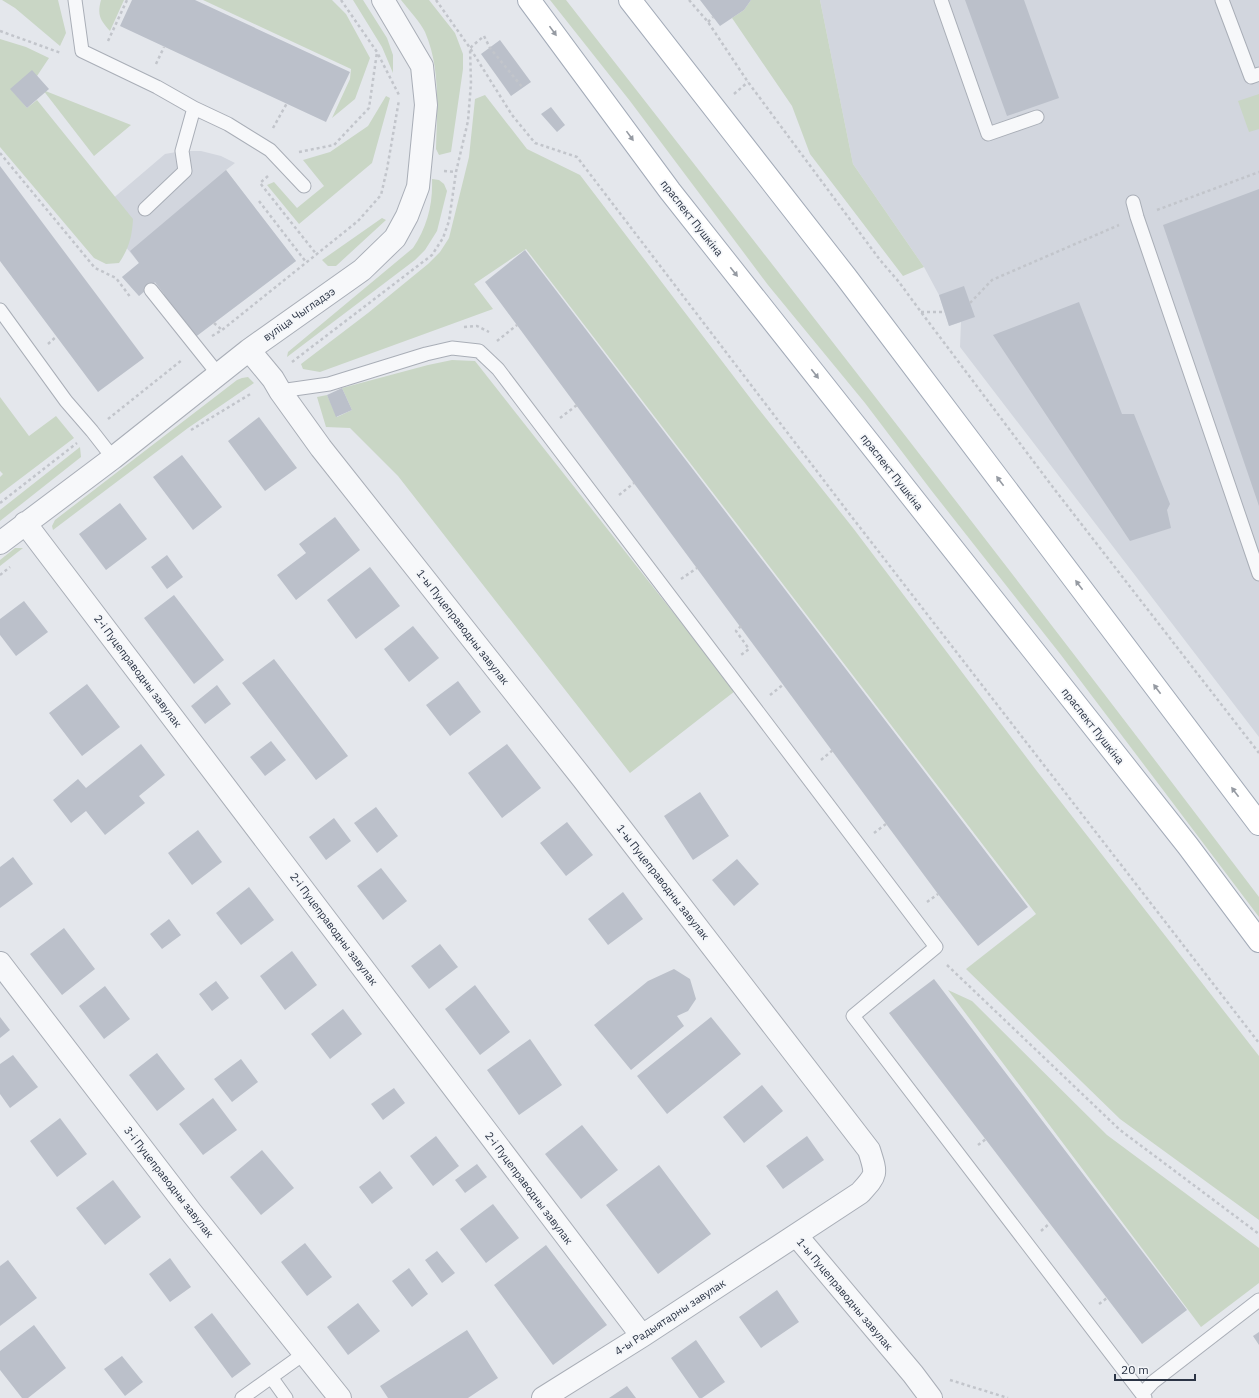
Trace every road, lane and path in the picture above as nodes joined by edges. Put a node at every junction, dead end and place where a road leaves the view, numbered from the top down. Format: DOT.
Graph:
graph roads {
  1 [pos="76,0"];
  2 [pos="127,0"];
  3 [pos="341,0"];
  4 [pos="383,0"];
  5 [pos="436,0"];
  6 [pos="529,0"];
  7 [pos="630,0"];
  8 [pos="689,0"];
  9 [pos="941,0"];
  10 [pos="1222,0"];
  11 [pos="713,17"];
  12 [pos="708,22"];
  13 [pos="0,31"];
  14 [pos="107,43"];
  15 [pos="164,47"];
  16 [pos="470,48"];
  17 [pos="82,51"];
  18 [pos="377,52"];
  19 [pos="155,69"];
  20 [pos="1259,74"];
  21 [pos="522,88"];
  22 [pos="286,103"];
  23 [pos="194,108"];
  24 [pos="1037,117"];
  25 [pos="468,121"];
  26 [pos="272,131"];
  27 [pos="0,153"];
  28 [pos="283,164"];
  29 [pos="1259,172"];
  30 [pos="260,182"];
  31 [pos="304,186"];
  32 [pos="260,201"];
  33 [pos="1133,202"];
  34 [pos="145,209"];
  35 [pos="1137,217"];
  36 [pos="317,255"];
  37 [pos="306,262"];
  38 [pos="116,278"];
  39 [pos="151,290"];
  40 [pos="970,303"];
  41 [pos="0,310"];
  42 [pos="920,312"];
  43 [pos="945,312"];
  44 [pos="214,322"];
  45 [pos="517,325"];
  46 [pos="463,327"];
  47 [pos="222,330"];
  48 [pos="496,341"];
  49 [pos="197,348"];
  50 [pos="501,348"];
  51 [pos="248,350"];
  52 [pos="218,374"];
  53 [pos="280,391"];
  54 [pos="577,405"];
  55 [pos="555,421"];
  56 [pos="92,431"];
  57 [pos="113,458"];
  58 [pos="634,483"];
  59 [pos="614,499"];
  60 [pos="0,503"];
  61 [pos="25,523"];
  62 [pos="0,543"];
  63 [pos="697,568"];
  64 [pos="1259,574"];
  65 [pos="676,583"];
  66 [pos="741,626"];
  67 [pos="739,657"];
  68 [pos="784,684"];
  69 [pos="768,696"];
  70 [pos="833,750"];
  71 [pos="1259,753"];
  72 [pos="818,762"];
  73 [pos="1259,824"];
  74 [pos="1259,941"];
  75 [pos="0,963"];
  76 [pos="945,964"];
  77 [pos="1259,1043"];
  78 [pos="986,1140"];
  79 [pos="973,1148"];
  80 [pos="1259,1234"];
  81 [pos="796,1235"];
  82 [pos="1259,1300"];
  83 [pos="642,1336"];
  84 [pos="305,1353"];
  85 [pos="913,1374"];
  86 [pos="271,1377"];
  87 [pos="1143,1396"];
  88 [pos="242,1398"];
  89 [pos="286,1398"];
  90 [pos="340,1398"];
  91 [pos="543,1398"];
  92 [pos="931,1398"];
  93 [pos="1008,1398"];
  1 -- 17 [label="lane"];
  2 -- 14 [label="path"];
  3 -- 18 [label="path"];
  4 -- 51 [label="street, вуліца Чыгладзэ"];
  5 -- 16 [label="path"];
  6 -- 74 [label="main road, праспект Пушкіна, one-way"];
  73 -- 7 [label="main road, one-way"];
  8 -- 12 [label="path"];
  9 -- 24 [label="lane"];
  10 -- 20 [label="lane"];
  11 -- 12 [label="path"];
  12 -- 42 [label="path"];
  13 -- 17 [label="path"];
  15 -- 19 [label="path"];
  16 -- 21 [label="path"];
  16 -- 25 [label="path"];
  16 -- 77 [label="path"];
  17 -- 23 [label="lane"];
  18 -- 28 [label="path"];
  18 -- 36 [label="path"];
  22 -- 26 [label="path"];
  23 -- 28 [label="lane"];
  23 -- 34 [label="lane"];
  27 -- 38 [label="path"];
  28 -- 31 [label="lane"];
  29 -- 35 [label="path"];
  30 -- 36 [label="path"];
  32 -- 37 [label="path"];
  33 -- 35 [label="lane"];
  35 -- 40 [label="path"];
  35 -- 64 [label="lane"];
  36 -- 37 [label="path"];
  37 -- 47 [label="path"];
  39 -- 49 [label="lane"];
  41 -- 56 [label="lane"];
  42 -- 43 [label="path"];
  42 -- 71 [label="path"];
  44 -- 47 [label="path"];
  45 -- 48 [label="path"];
  46 -- 48 [label="path"];
  47 -- 49 [label="path"];
  48 -- 50 [label="path"];
  49 -- 52 [label="lane"];
  49 -- 56 [label="path"];
  51 -- 52 [label="street, вуліца Чыгладзэ"];
  51 -- 53 [label="street, 1-ы Пуцеправодны завулак"];
  52 -- 57 [label="street, вуліца Чыгладзэ"];
  53 -- 81 [label="street, 1-ы Пуцеправодны завулак"];
  53 -- 87 [label="lane"];
  54 -- 55 [label="path"];
  56 -- 57 [label="lane"];
  56 -- 60 [label="path"];
  57 -- 61 [label="street, вуліца Чыгладзэ"];
  58 -- 59 [label="path"];
  61 -- 62 [label="street, вуліца Чыгладзэ"];
  61 -- 83 [label="street, 2-і Пуцеправодны завулак"];
  63 -- 65 [label="path"];
  66 -- 67 [label="path"];
  68 -- 69 [label="path"];
  70 -- 72 [label="path"];
  75 -- 84 [label="street, 3-і Пуцеправодны завулак"];
  76 -- 80 [label="path"];
  78 -- 79 [label="path"];
  81 -- 83 [label="street, 4-ы Радыятарны завулак"];
  81 -- 85 [label="street, 1-ы Пуцеправодны завулак"];
  82 -- 87 [label="lane"];
  83 -- 91 [label="street, 4-ы Радыятарны завулак"];
  84 -- 86 [label="lane"];
  84 -- 90 [label="street, 3-і Пуцеправодны завулак"];
  85 -- 92 [label="street, 1-ы Пуцеправодны завулак"];
  85 -- 93 [label="path"];
  86 -- 88 [label="lane"];
  86 -- 89 [label="lane"];
}
